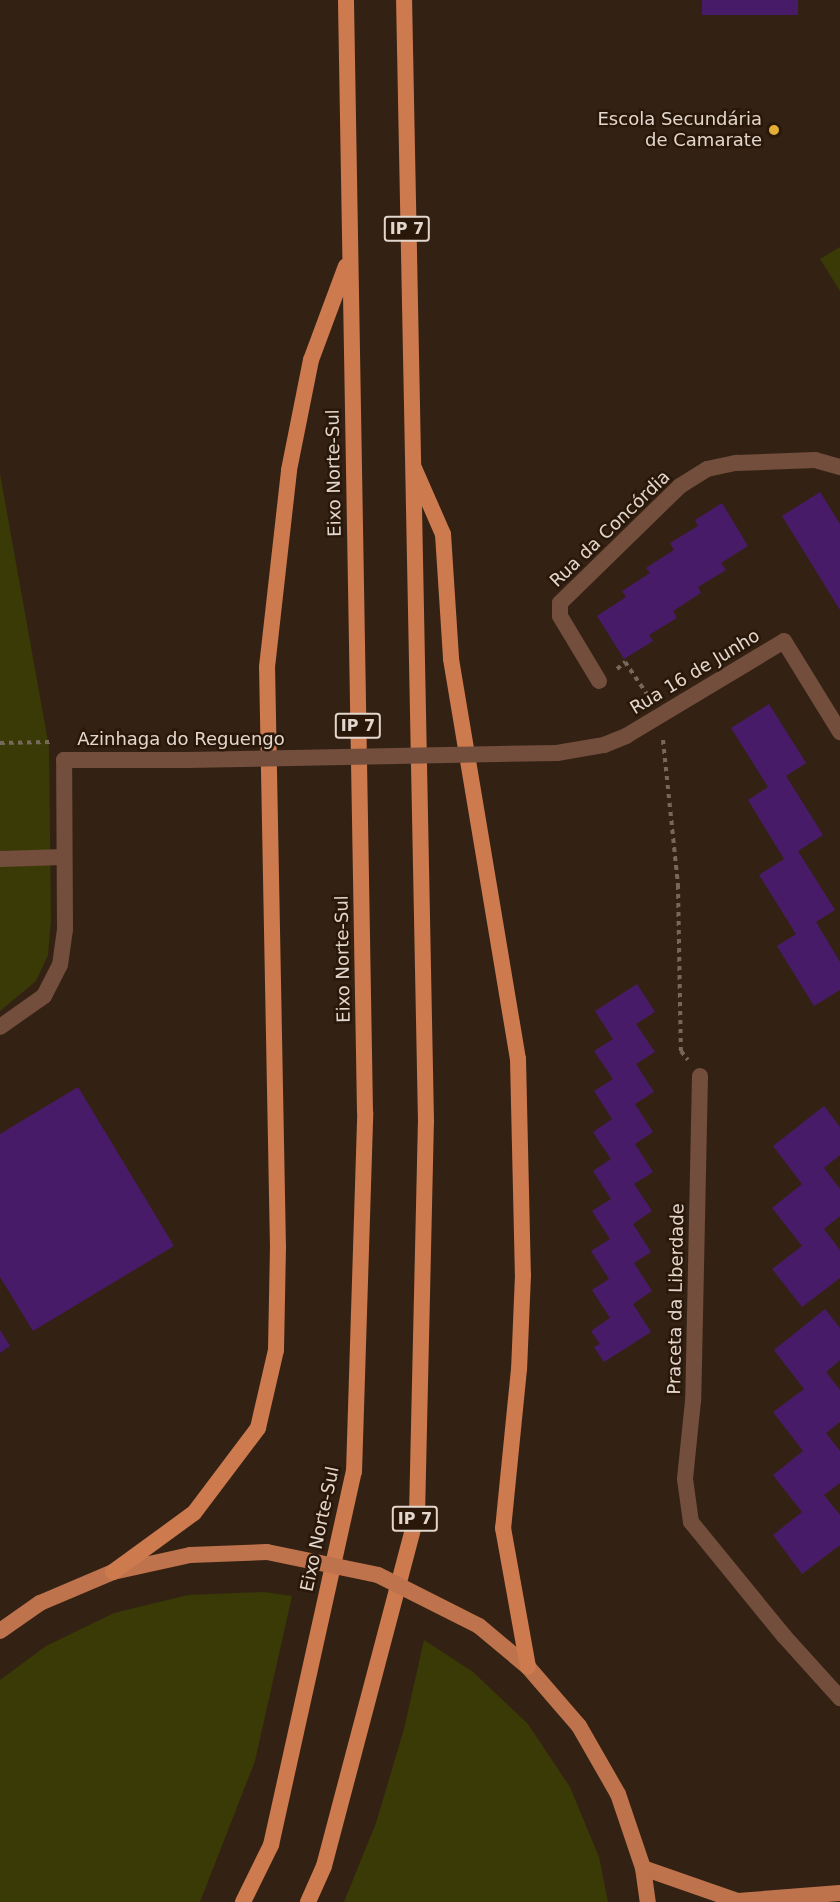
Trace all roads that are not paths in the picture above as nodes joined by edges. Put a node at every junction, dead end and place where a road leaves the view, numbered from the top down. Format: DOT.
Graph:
graph roads {
  1 [pos="346,0"];
  2 [pos="404,0"];
  3 [pos="349,256"];
  4 [pos="410,458"];
  5 [pos="840,467"];
  6 [pos="599,681"];
  7 [pos="834,708"];
  8 [pos="840,732"];
  9 [pos="557,753"];
  10 [pos="64,857"];
  11 [pos="0,860"];
  12 [pos="0,1027"];
  13 [pos="700,1076"];
  14 [pos="113,1572"];
  15 [pos="0,1631"];
  16 [pos="528,1667"];
  17 [pos="840,1698"];
  18 [pos="643,1868"];
  19 [pos="840,1893"];
  20 [pos="243,1902"];
  21 [pos="308,1902"];
  22 [pos="648,1902"];
  1 -- 3 [label="highway, Eixo Norte-Sul / IP 7"];
  2 -- 4 [label="highway, IP 7"];
  3 -- 14 [label="highway"];
  3 -- 20 [label="highway, Eixo Norte-Sul / IP 7"];
  4 -- 16 [label="highway"];
  4 -- 21 [label="highway, IP 7"];
  5 -- 6 [label="street, Rua da Concórdia"];
  7 -- 8 [label="street, Rua 16 de Junho"];
  7 -- 9 [label="street, Rua 16 de Junho"];
  9 -- 10 [label="street, Azinhaga do Reguengo, bridge"];
  10 -- 11 [label="street"];
  10 -- 12 [label="street, Azinhaga do Reguengo"];
  13 -- 17 [label="street, Praceta da Liberdade"];
  14 -- 15 [label="main road"];
  14 -- 16 [label="main road, bridge"];
  16 -- 18 [label="main road"];
  18 -- 19 [label="main road"];
  18 -- 22 [label="main road"];
}
